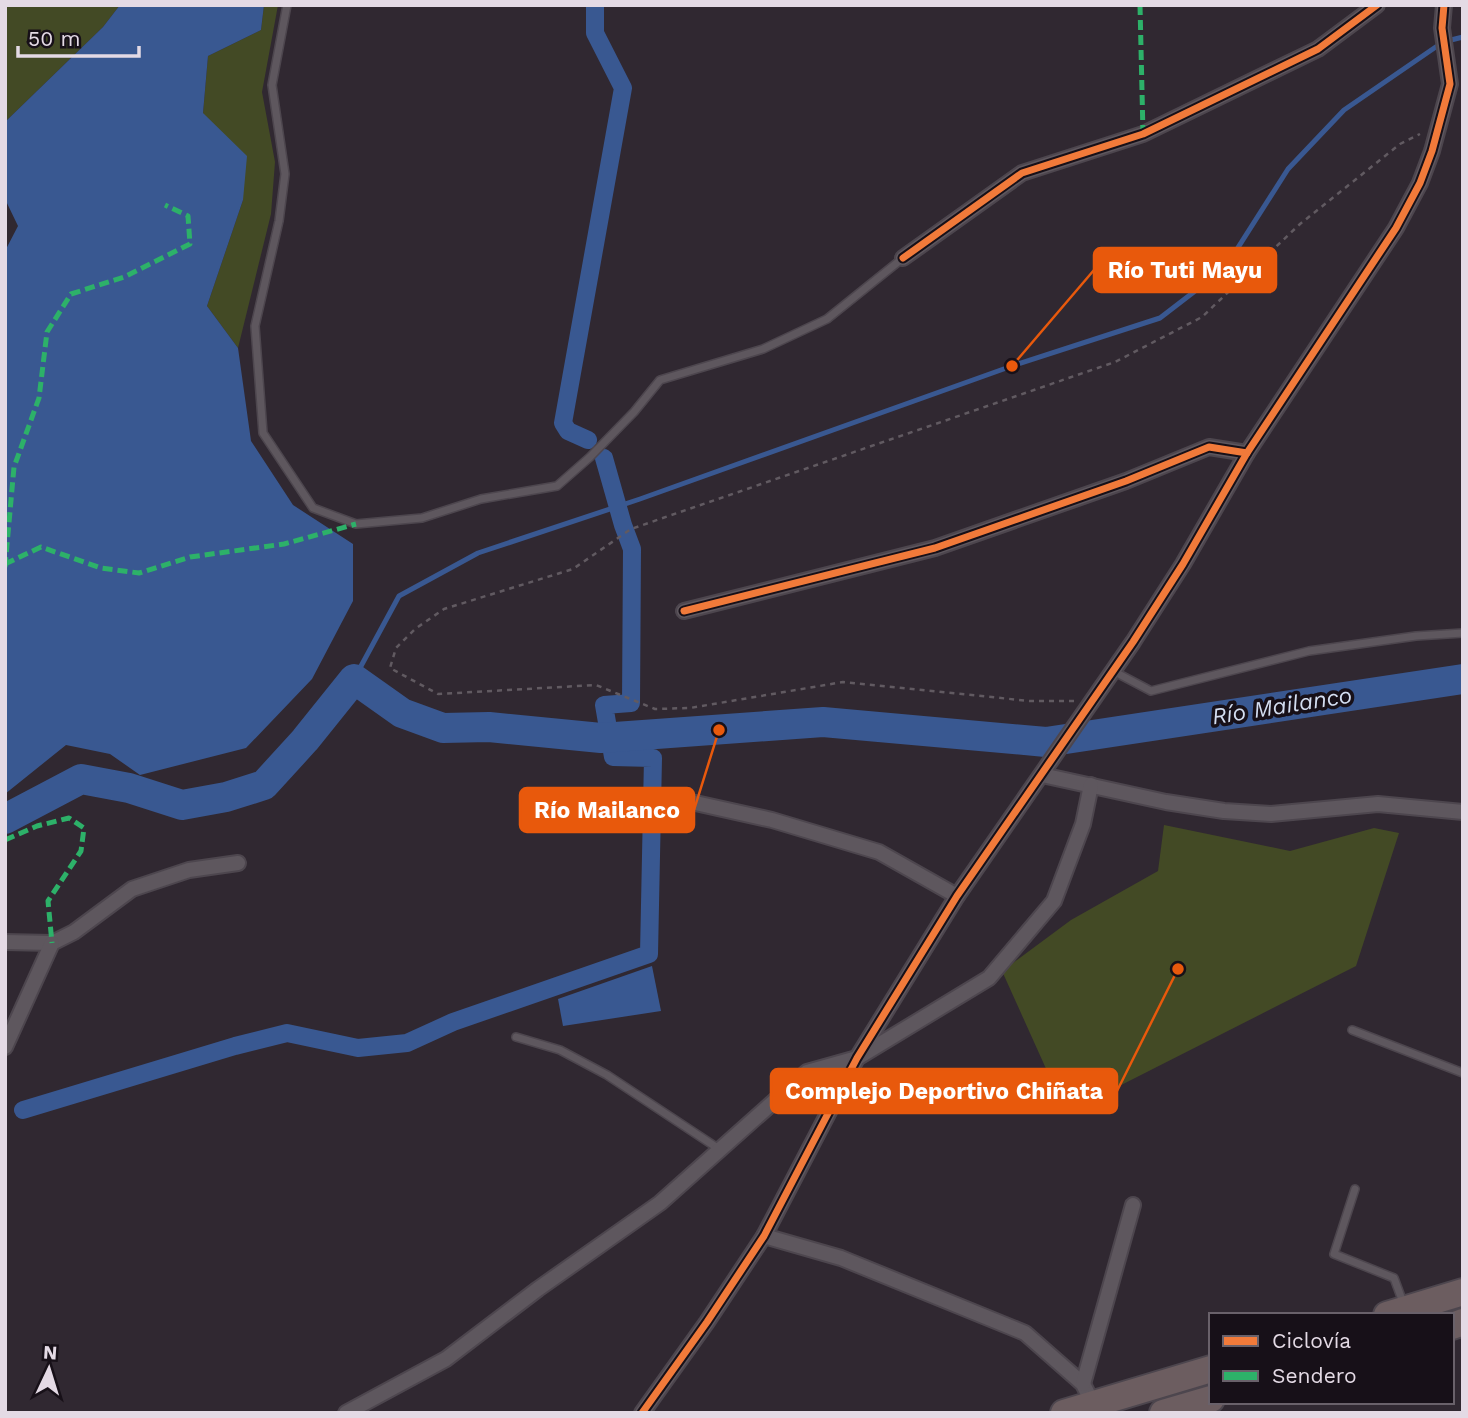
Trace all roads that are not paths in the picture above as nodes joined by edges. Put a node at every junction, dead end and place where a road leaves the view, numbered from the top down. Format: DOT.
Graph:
graph roads {
  1 [pos="287,5"];
  2 [pos="1377,5"];
  3 [pos="1444,5"];
  4 [pos="903,258"];
  5 [pos="1247,453"];
  6 [pos="684,611"];
  7 [pos="1463,633"];
  8 [pos="1113,671"];
  9 [pos="1042,775"];
  10 [pos="1091,785"];
  11 [pos="673,798"];
  12 [pos="1463,812"];
  13 [pos="238,863"];
  14 [pos="957,896"];
  15 [pos="5,942"];
  16 [pos="52,943"];
  17 [pos="1352,1030"];
  18 [pos="516,1037"];
  19 [pos="5,1047"];
  20 [pos="857,1058"];
  21 [pos="1463,1073"];
  22 [pos="720,1150"];
  23 [pos="1355,1189"];
  24 [pos="1133,1205"];
  25 [pos="764,1236"];
  26 [pos="1463,1292"];
  27 [pos="1396,1312"];
  28 [pos="1209,1369"];
  29 [pos="1088,1394"];
  30 [pos="1209,1400"];
  31 [pos="346,1413"];
  32 [pos="642,1413"];
  33 [pos="1064,1413"];
  34 [pos="1163,1413"];
  1 -- 4 [label="lane"];
  2 -- 4 [label="street"];
  3 -- 5 [label="street"];
  5 -- 6 [label="street"];
  5 -- 8 [label="street"];
  7 -- 8 [label="lane"];
  8 -- 9 [label="street"];
  9 -- 10 [label="street"];
  9 -- 14 [label="street"];
  10 -- 12 [label="street"];
  10 -- 20 [label="street"];
  11 -- 14 [label="street"];
  13 -- 16 [label="street"];
  14 -- 20 [label="street"];
  15 -- 16 [label="street"];
  16 -- 19 [label="street"];
  17 -- 21 [label="lane"];
  18 -- 22 [label="lane"];
  20 -- 22 [label="street"];
  20 -- 25 [label="street"];
  22 -- 31 [label="street"];
  23 -- 27 [label="lane"];
  24 -- 29 [label="street"];
  25 -- 29 [label="street"];
  25 -- 32 [label="street"];
  26 -- 27 [label="highway"];
  28 -- 29 [label="highway"];
  29 -- 33 [label="highway"];
  30 -- 34 [label="highway"];
}
